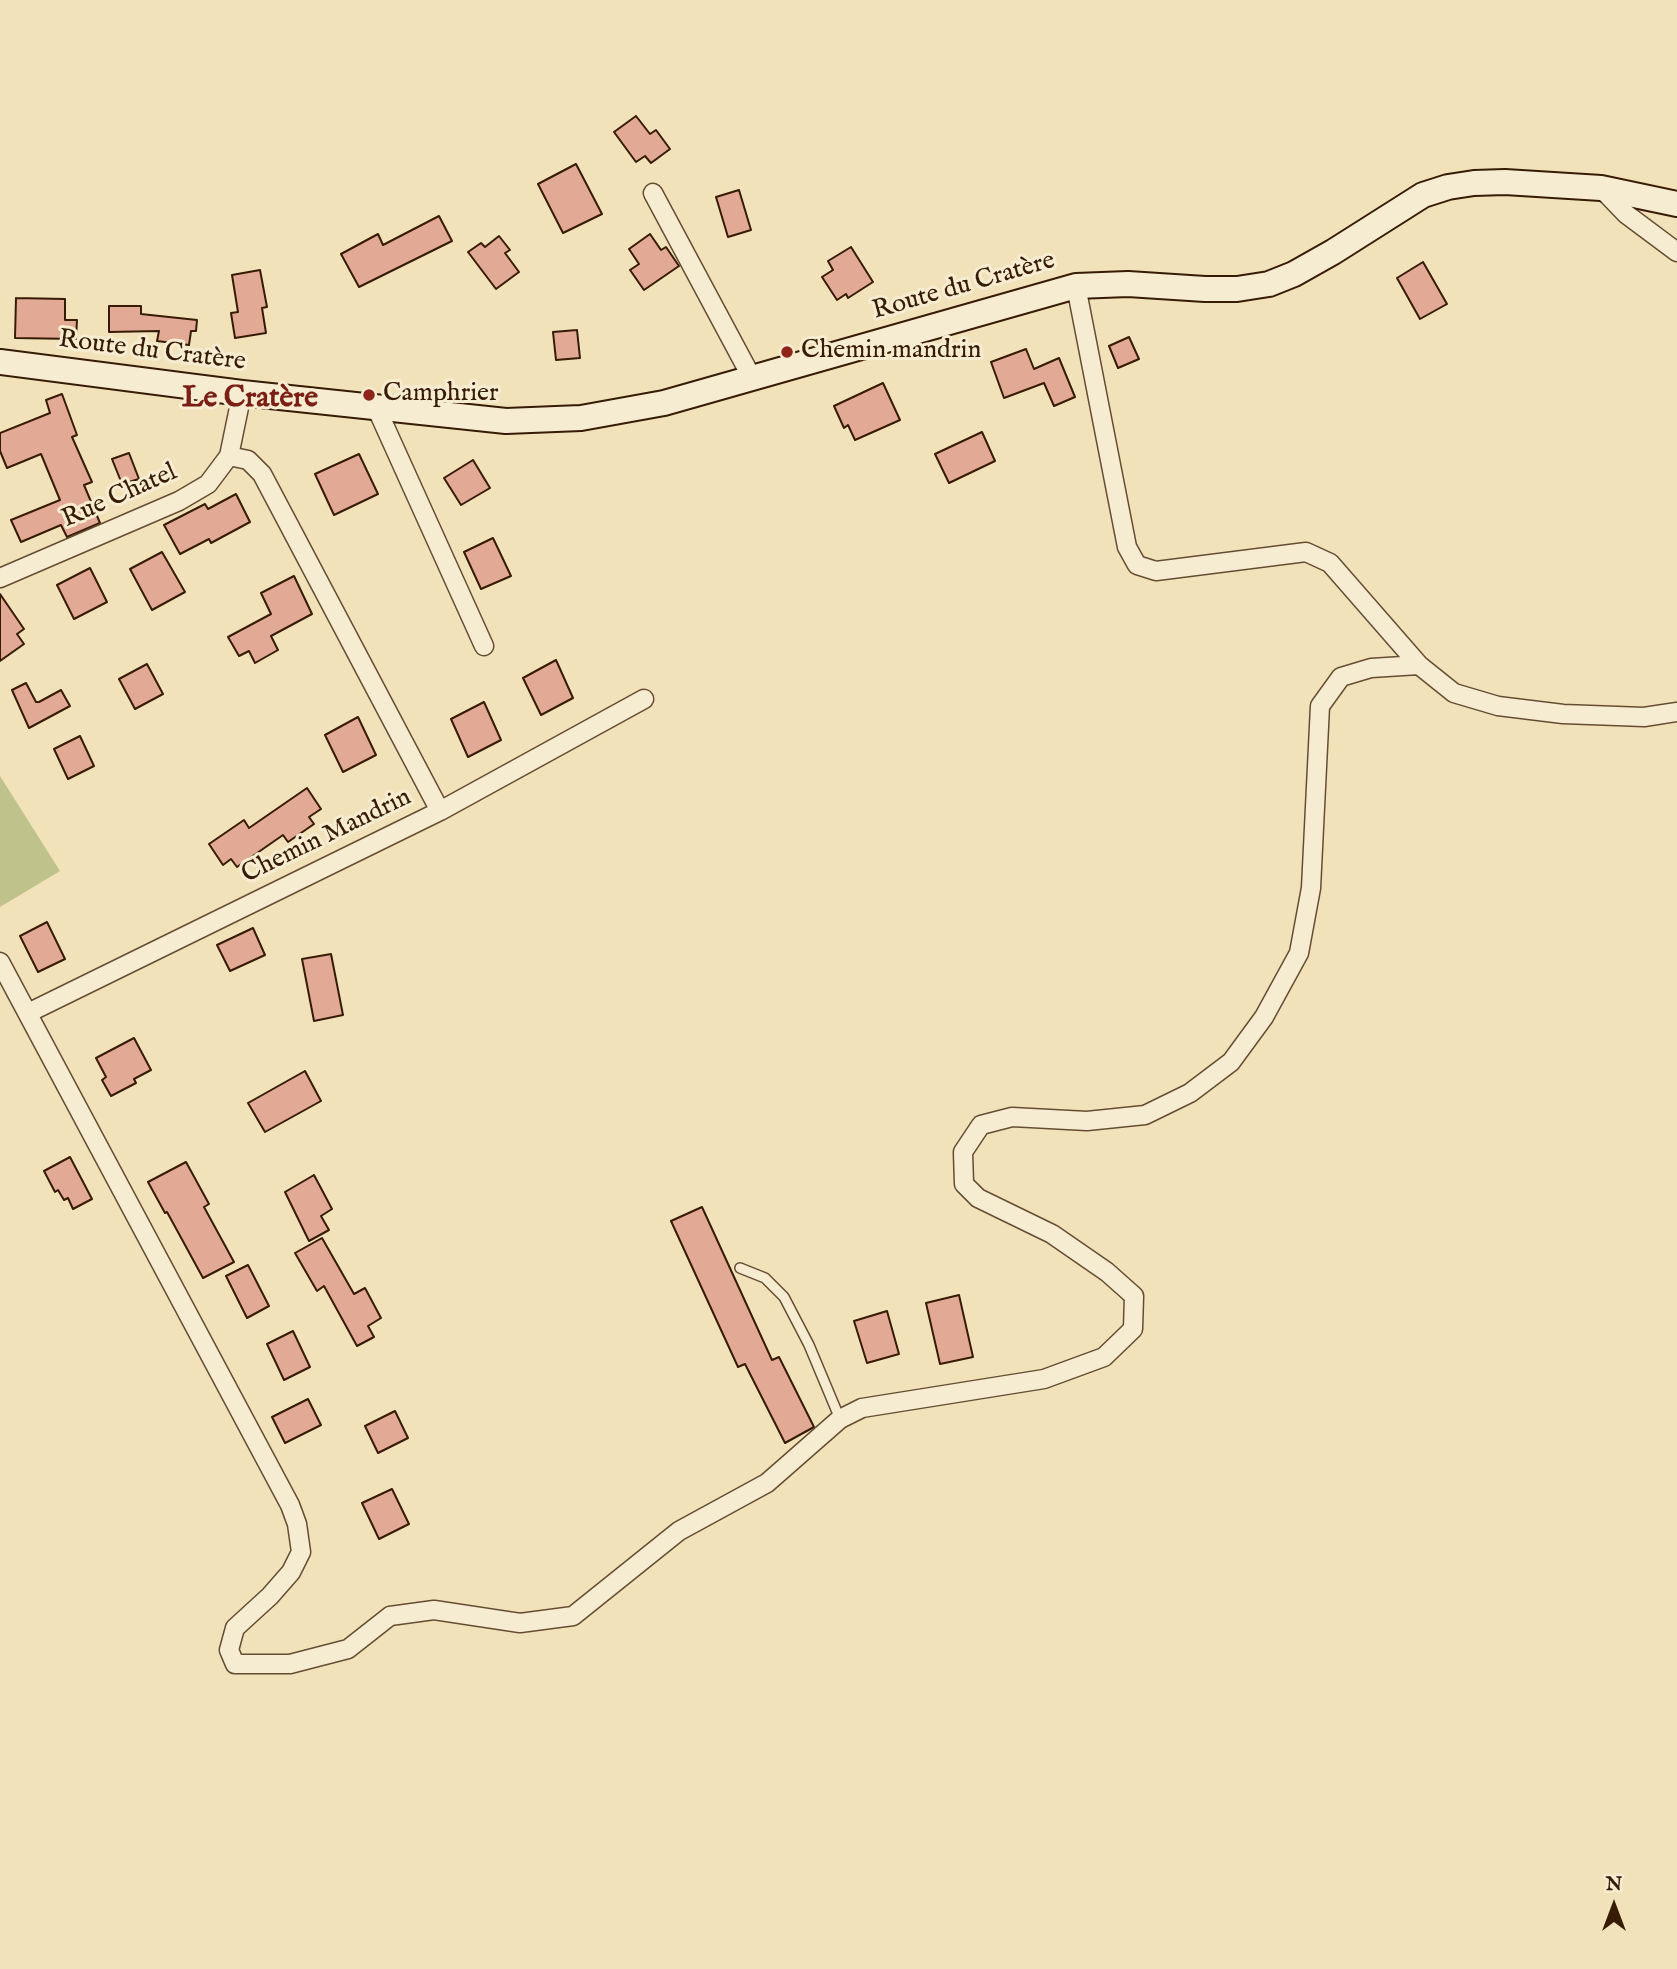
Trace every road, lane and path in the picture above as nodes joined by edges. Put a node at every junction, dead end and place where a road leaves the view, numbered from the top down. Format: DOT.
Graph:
graph roads {
  1 [pos="1601,188"];
  2 [pos="653,193"];
  3 [pos="1677,204"];
  4 [pos="1677,252"];
  5 [pos="1076,286"];
  6 [pos="0,362"];
  7 [pos="752,378"];
  8 [pos="242,393"];
  9 [pos="376,407"];
  10 [pos="229,456"];
  11 [pos="0,578"];
  12 [pos="484,646"];
  13 [pos="1419,665"];
  14 [pos="644,699"];
  15 [pos="1677,712"];
  16 [pos="440,811"];
  17 [pos="0,962"];
  18 [pos="28,1013"];
  19 [pos="740,1268"];
  20 [pos="840,1419"];
  1 -- 3 [label="street, Route du Cratère"];
  1 -- 4 [label="street"];
  1 -- 5 [label="street, Route du Cratère"];
  2 -- 7 [label="street"];
  5 -- 7 [label="street, Route du Cratère"];
  5 -- 13 [label="street"];
  6 -- 8 [label="street, Route du Cratère"];
  7 -- 9 [label="street, Route du Cratère"];
  8 -- 9 [label="street, Route du Cratère"];
  8 -- 10 [label="street, Rue Chatel"];
  9 -- 12 [label="street"];
  10 -- 11 [label="street, Rue Chatel"];
  10 -- 16 [label="street"];
  13 -- 15 [label="street"];
  13 -- 20 [label="street"];
  14 -- 16 [label="street, Chemin Mandrin"];
  16 -- 18 [label="street, Chemin Mandrin"];
  17 -- 18 [label="street"];
  18 -- 20 [label="street"];
  19 -- 20 [label="lane"];
}
